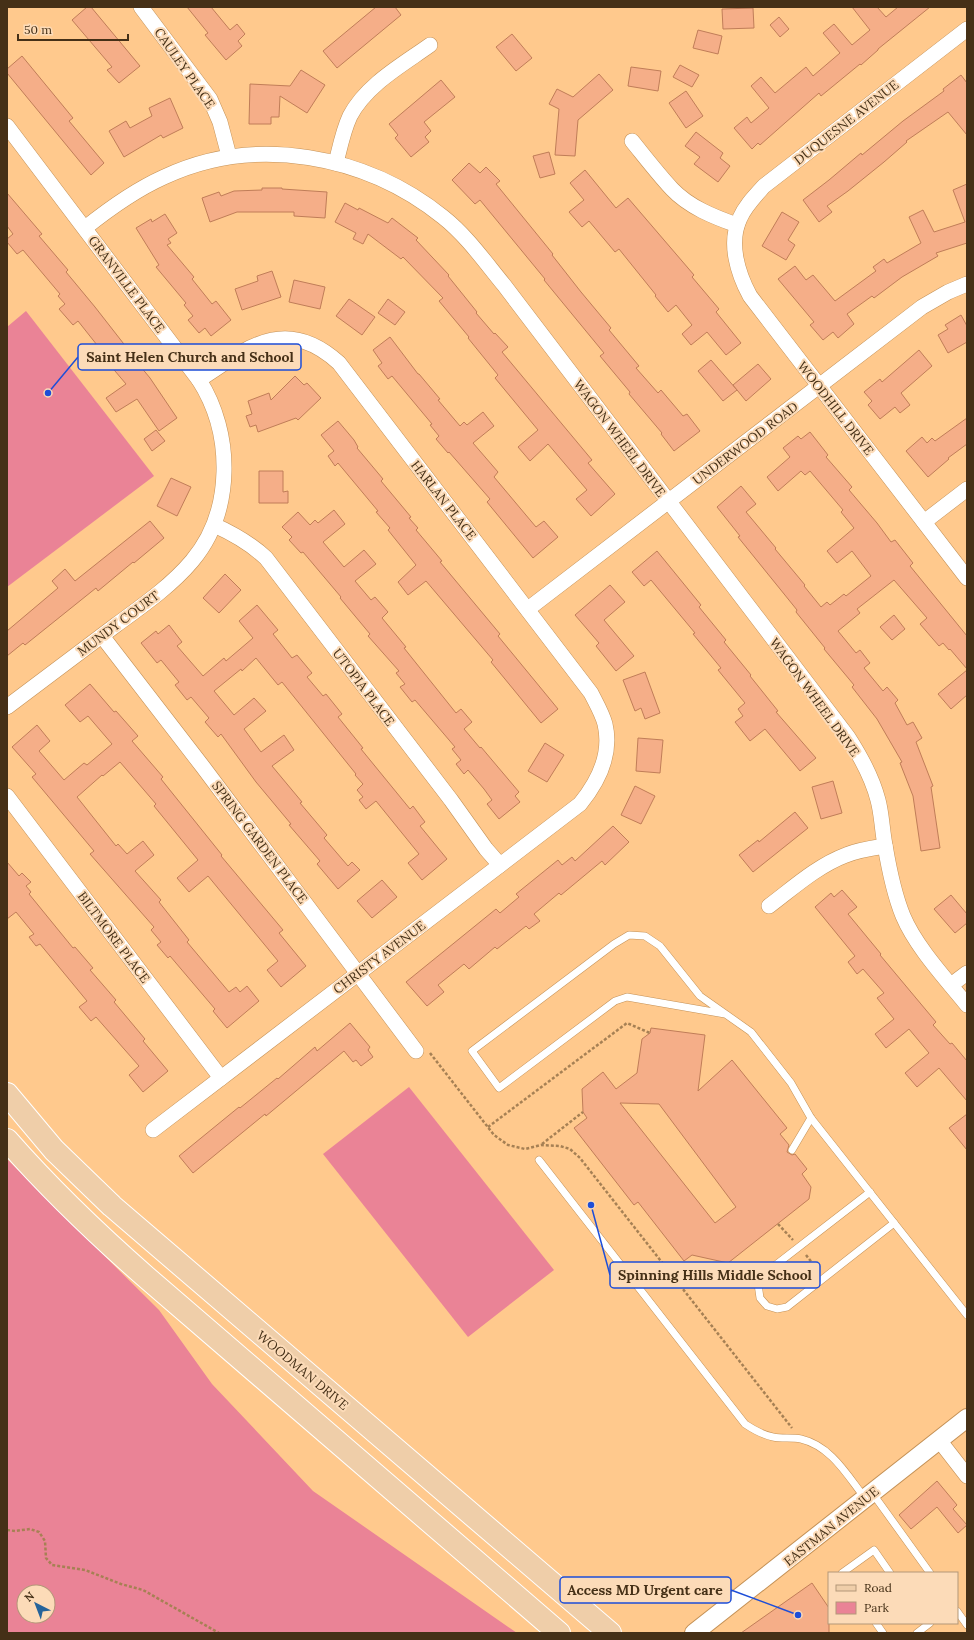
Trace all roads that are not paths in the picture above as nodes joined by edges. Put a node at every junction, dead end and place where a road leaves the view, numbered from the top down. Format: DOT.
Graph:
graph roads {
  1 [pos="141,7"];
  2 [pos="967,29"];
  3 [pos="430,45"];
  4 [pos="7,126"];
  5 [pos="632,141"];
  6 [pos="229,156"];
  7 [pos="336,163"];
  8 [pos="737,225"];
  9 [pos="85,228"];
  10 [pos="967,284"];
  11 [pos="199,380"];
  12 [pos="819,386"];
  13 [pos="967,489"];
  14 [pos="668,502"];
  15 [pos="924,522"];
  16 [pos="214,525"];
  17 [pos="967,578"];
  18 [pos="528,609"];
  19 [pos="102,636"];
  20 [pos="7,707"];
  21 [pos="598,778"];
  22 [pos="7,796"];
  23 [pos="885,846"];
  24 [pos="500,865"];
  25 [pos="770,906"];
  26 [pos="967,973"];
  27 [pos="359,974"];
  28 [pos="951,985"];
  29 [pos="967,1005"];
  30 [pos="725,1014"];
  31 [pos="416,1051"];
  32 [pos="221,1078"];
  33 [pos="7,1094"];
  34 [pos="811,1118"];
  35 [pos="153,1130"];
  36 [pos="7,1140"];
  37 [pos="792,1150"];
  38 [pos="539,1160"];
  39 [pos="870,1192"];
  40 [pos="894,1223"];
  41 [pos="967,1315"];
  42 [pos="967,1418"];
  43 [pos="938,1440"];
  44 [pos="967,1476"];
  45 [pos="868,1496"];
  46 [pos="843,1572"];
  47 [pos="889,1572"];
  48 [pos="929,1572"];
  49 [pos="958,1612"];
  50 [pos="877,1624"];
  51 [pos="927,1624"];
  52 [pos="967,1625"];
  53 [pos="559,1633"];
  54 [pos="610,1633"];
  55 [pos="694,1633"];
  56 [pos="883,1633"];
  57 [pos="917,1633"];
  1 -- 6 [label="street, CAULEY PLACE"];
  2 -- 8 [label="street, DUQUESNE AVENUE"];
  3 -- 7 [label="street"];
  4 -- 9 [label="street, GRANVILLE PLACE"];
  5 -- 8 [label="street"];
  6 -- 7 [label="street, WAGON WHEEL DRIVE"];
  6 -- 9 [label="street, WAGON WHEEL DRIVE"];
  7 -- 14 [label="street, WAGON WHEEL DRIVE"];
  8 -- 12 [label="street, WOODHILL DRIVE"];
  9 -- 11 [label="street, GRANVILLE PLACE"];
  10 -- 12 [label="street, UNDERWOOD ROAD"];
  11 -- 16 [label="street, GRANVILLE PLACE"];
  11 -- 18 [label="street, HARLAN PLACE"];
  12 -- 14 [label="street, UNDERWOOD ROAD"];
  12 -- 15 [label="street, WOODHILL DRIVE"];
  13 -- 15 [label="street"];
  14 -- 18 [label="street, UNDERWOOD ROAD"];
  14 -- 23 [label="street, WAGON WHEEL DRIVE"];
  15 -- 17 [label="street, WOODHILL DRIVE"];
  16 -- 19 [label="street, MUNDY COURT"];
  16 -- 24 [label="street, UTOPIA PLACE"];
  18 -- 21 [label="street, HARLAN PLACE"];
  19 -- 20 [label="street, MUNDY COURT"];
  19 -- 27 [label="street, SPRING GARDEN PLACE"];
  21 -- 24 [label="street, CHRISTY AVENUE"];
  22 -- 32 [label="street, BILTMORE PLACE"];
  23 -- 25 [label="street"];
  23 -- 28 [label="street, WAGON WHEEL DRIVE"];
  24 -- 27 [label="street, CHRISTY AVENUE"];
  26 -- 28 [label="street"];
  27 -- 31 [label="street, SPRING GARDEN PLACE"];
  27 -- 32 [label="street, CHRISTY AVENUE"];
  28 -- 29 [label="street, WAGON WHEEL DRIVE"];
  30 -- 30 [label="lane"];
  30 -- 34 [label="lane"];
  32 -- 35 [label="street, CHRISTY AVENUE"];
  33 -- 54 [label="main road, WOODMAN DRIVE"];
  34 -- 37 [label="lane"];
  34 -- 39 [label="lane"];
  36 -- 53 [label="main road"];
  38 -- 45 [label="lane"];
  39 -- 40 [label="lane"];
  39 -- 40 [label="lane"];
  40 -- 41 [label="lane"];
  42 -- 43 [label="street, EASTMAN AVENUE"];
  43 -- 44 [label="street"];
  43 -- 45 [label="street, EASTMAN AVENUE"];
  45 -- 48 [label="lane"];
  45 -- 55 [label="street, EASTMAN AVENUE"];
  46 -- 47 [label="lane"];
  49 -- 52 [label="lane"];
  50 -- 56 [label="lane"];
  51 -- 57 [label="lane"];
}
